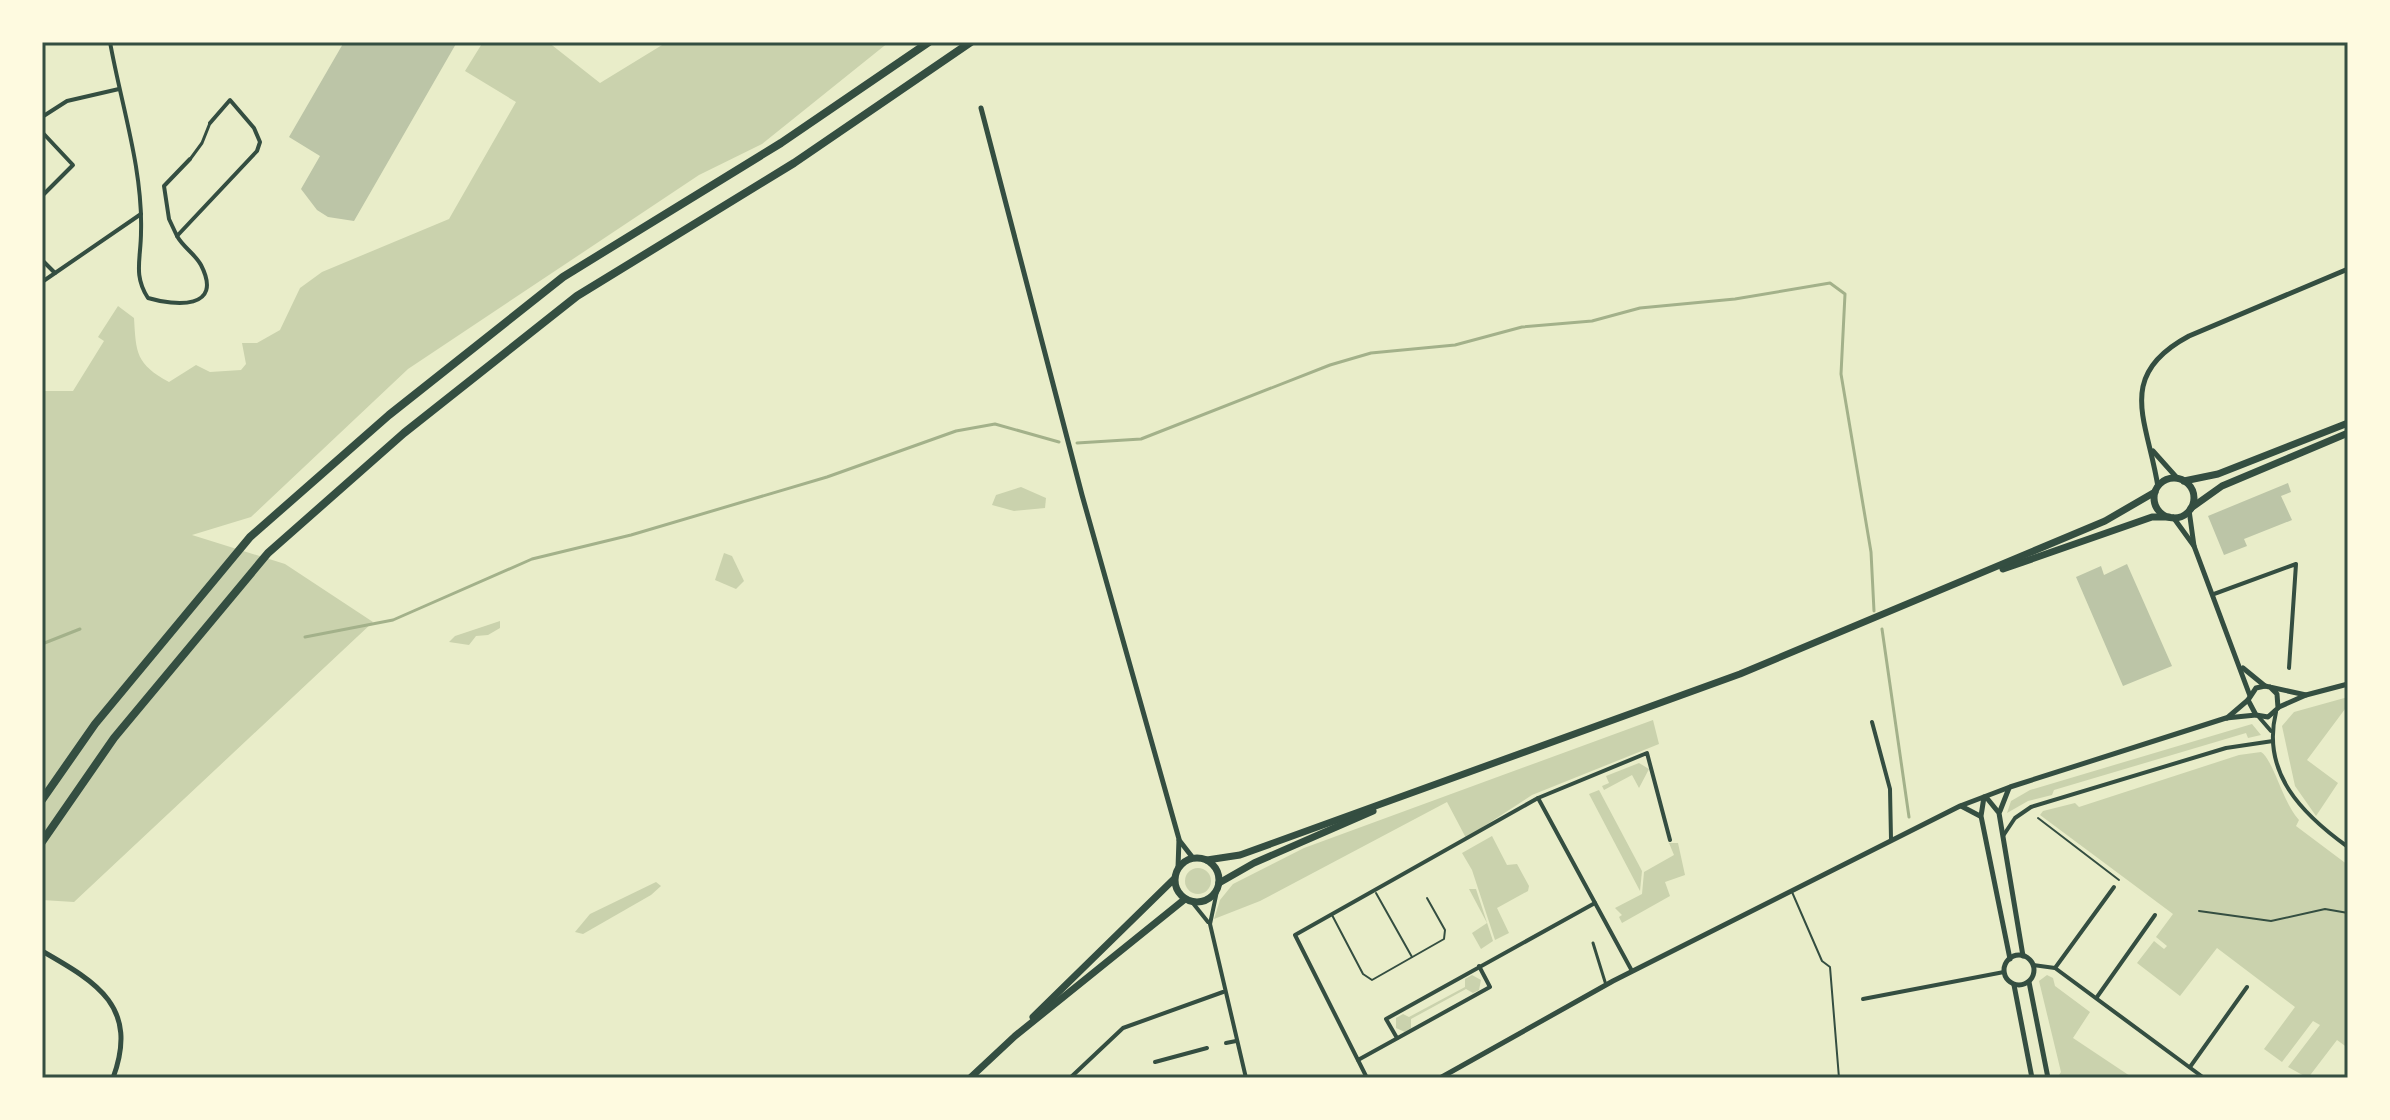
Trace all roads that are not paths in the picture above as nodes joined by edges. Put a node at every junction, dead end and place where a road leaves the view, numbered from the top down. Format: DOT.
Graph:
graph roads {
  1 [pos="110,42"];
  2 [pos="929,42"];
  3 [pos="971,42"];
  4 [pos="119,89"];
  5 [pos="981,108"];
  6 [pos="42,117"];
  7 [pos="210,123"];
  8 [pos="42,132"];
  9 [pos="190,159"];
  10 [pos="42,196"];
  11 [pos="141,214"];
  12 [pos="177,236"];
  13 [pos="42,260"];
  14 [pos="2348,269"];
  15 [pos="55,273"];
  16 [pos="42,282"];
  17 [pos="2348,423"];
  18 [pos="2348,433"];
  19 [pos="2152,450"];
  20 [pos="2181,480"];
  21 [pos="2156,490"];
  22 [pos="2190,509"];
  23 [pos="2171,517"];
  24 [pos="2194,546"];
  25 [pos="1971,579"];
  26 [pos="2214,594"];
  27 [pos="2242,667"];
  28 [pos="2289,668"];
  29 [pos="2348,684"];
  30 [pos="2268,687"];
  31 [pos="2306,695"];
  32 [pos="2249,698"];
  33 [pos="2277,710"];
  34 [pos="2257,716"];
  35 [pos="2226,718"];
  36 [pos="1872,722"];
  37 [pos="2271,731"];
  38 [pos="2273,741"];
  39 [pos="2010,787"];
  40 [pos="1419,792"];
  41 [pos="1985,796"];
  42 [pos="1538,798"];
  43 [pos="42,800"];
  44 [pos="1960,806"];
  45 [pos="1999,813"];
  46 [pos="1981,816"];
  47 [pos="2003,836"];
  48 [pos="1179,839"];
  49 [pos="1891,839"];
  50 [pos="1670,840"];
  51 [pos="42,842"];
  52 [pos="2348,847"];
  53 [pos="1193,858"];
  54 [pos="1207,860"];
  55 [pos="1178,868"];
  56 [pos="1174,879"];
  57 [pos="1218,887"];
  58 [pos="2114,887"];
  59 [pos="1792,891"];
  60 [pos="1376,892"];
  61 [pos="1427,898"];
  62 [pos="1189,901"];
  63 [pos="1595,903"];
  64 [pos="1332,914"];
  65 [pos="2155,915"];
  66 [pos="1210,924"];
  67 [pos="1593,943"];
  68 [pos="42,951"];
  69 [pos="2023,956"];
  70 [pos="1412,957"];
  71 [pos="2010,959"];
  72 [pos="2033,965"];
  73 [pos="1479,966"];
  74 [pos="2055,968"];
  75 [pos="1632,971"];
  76 [pos="2004,972"];
  77 [pos="2029,982"];
  78 [pos="1606,985"];
  79 [pos="2014,985"];
  80 [pos="2247,987"];
  81 [pos="1223,992"];
  82 [pos="2097,997"];
  83 [pos="1863,999"];
  84 [pos="1015,1036"];
  85 [pos="1397,1038"];
  86 [pos="1236,1041"];
  87 [pos="1226,1043"];
  88 [pos="1207,1048"];
  89 [pos="1358,1060"];
  90 [pos="1155,1062"];
  91 [pos="2190,1067"];
  92 [pos="113,1078"];
  93 [pos="970,1078"];
  94 [pos="1070,1078"];
  95 [pos="1246,1078"];
  96 [pos="1367,1078"];
  97 [pos="1440,1078"];
  98 [pos="1839,1078"];
  99 [pos="2032,1078"];
  100 [pos="2048,1078"];
  101 [pos="2204,1078"];
  1 -- 4 [label="street"];
  2 -- 43 [label="highway"];
  3 -- 51 [label="highway"];
  4 -- 6 [label="street"];
  4 -- 11 [label="street"];
  5 -- 48 [label="street"];
  7 -- 9 [label="street"];
  7 -- 12 [label="street"];
  8 -- 10 [label="street"];
  9 -- 12 [label="street"];
  11 -- 12 [label="street"];
  11 -- 15 [label="street"];
  13 -- 15 [label="street"];
  14 -- 19 [label="street"];
  15 -- 16 [label="street"];
  17 -- 20 [label="main road"];
  18 -- 22 [label="main road"];
  19 -- 20 [label="street"];
  19 -- 21 [label="street"];
  20 -- 21 [label="main road"];
  20 -- 22 [label="main road"];
  21 -- 23 [label="main road"];
  21 -- 25 [label="main road"];
  22 -- 23 [label="main road"];
  22 -- 24 [label="street"];
  23 -- 24 [label="street"];
  23 -- 25 [label="main road"];
  24 -- 26 [label="street"];
  25 -- 40 [label="main road"];
  26 -- 27 [label="street"];
  26 -- 28 [label="street"];
  27 -- 30 [label="street"];
  27 -- 32 [label="street"];
  29 -- 31 [label="street"];
  30 -- 31 [label="street"];
  30 -- 32 [label="street"];
  30 -- 33 [label="street"];
  31 -- 33 [label="street"];
  32 -- 34 [label="street"];
  32 -- 35 [label="street"];
  33 -- 34 [label="street"];
  33 -- 37 [label="street"];
  34 -- 35 [label="street"];
  34 -- 37 [label="street"];
  35 -- 39 [label="street"];
  36 -- 49 [label="street"];
  37 -- 38 [label="street"];
  38 -- 47 [label="street"];
  38 -- 52 [label="street"];
  39 -- 41 [label="street"];
  39 -- 45 [label="street"];
  40 -- 54 [label="main road"];
  40 -- 57 [label="main road"];
  41 -- 44 [label="street"];
  41 -- 45 [label="street"];
  41 -- 46 [label="street"];
  42 -- 50 [label="street"];
  42 -- 60 [label="street"];
  42 -- 63 [label="street"];
  44 -- 46 [label="street"];
  44 -- 49 [label="street"];
  45 -- 47 [label="street"];
  46 -- 71 [label="street"];
  47 -- 69 [label="street"];
  48 -- 53 [label="street"];
  48 -- 55 [label="street"];
  49 -- 59 [label="street"];
  53 -- 54 [label="main road"];
  53 -- 55 [label="main road"];
  54 -- 57 [label="main road"];
  55 -- 56 [label="main road"];
  56 -- 62 [label="main road"];
  56 -- 84 [label="main road"];
  57 -- 62 [label="main road"];
  57 -- 66 [label="street"];
  58 -- 74 [label="street"];
  59 -- 75 [label="street"];
  59 -- 98 [label="lane"];
  60 -- 64 [label="street"];
  60 -- 70 [label="lane"];
  61 -- 70 [label="lane"];
  62 -- 66 [label="street"];
  62 -- 84 [label="main road"];
  63 -- 73 [label="street"];
  63 -- 75 [label="street"];
  64 -- 70 [label="lane"];
  64 -- 89 [label="street"];
  65 -- 82 [label="street"];
  66 -- 81 [label="street"];
  67 -- 78 [label="street"];
  68 -- 92 [label="street"];
  69 -- 71 [label="street"];
  69 -- 72 [label="street"];
  71 -- 76 [label="street"];
  72 -- 74 [label="street"];
  72 -- 77 [label="street"];
  73 -- 85 [label="street"];
  73 -- 85 [label="street"];
  74 -- 82 [label="street"];
  75 -- 78 [label="street"];
  76 -- 79 [label="street"];
  76 -- 83 [label="street"];
  77 -- 79 [label="street"];
  77 -- 100 [label="street"];
  78 -- 97 [label="street"];
  79 -- 99 [label="street"];
  80 -- 91 [label="street"];
  81 -- 86 [label="street"];
  81 -- 94 [label="street"];
  82 -- 91 [label="street"];
  84 -- 93 [label="main road"];
  85 -- 89 [label="street"];
  86 -- 87 [label="street"];
  86 -- 95 [label="street"];
  88 -- 90 [label="street"];
  89 -- 96 [label="street"];
  91 -- 101 [label="street"];
}
